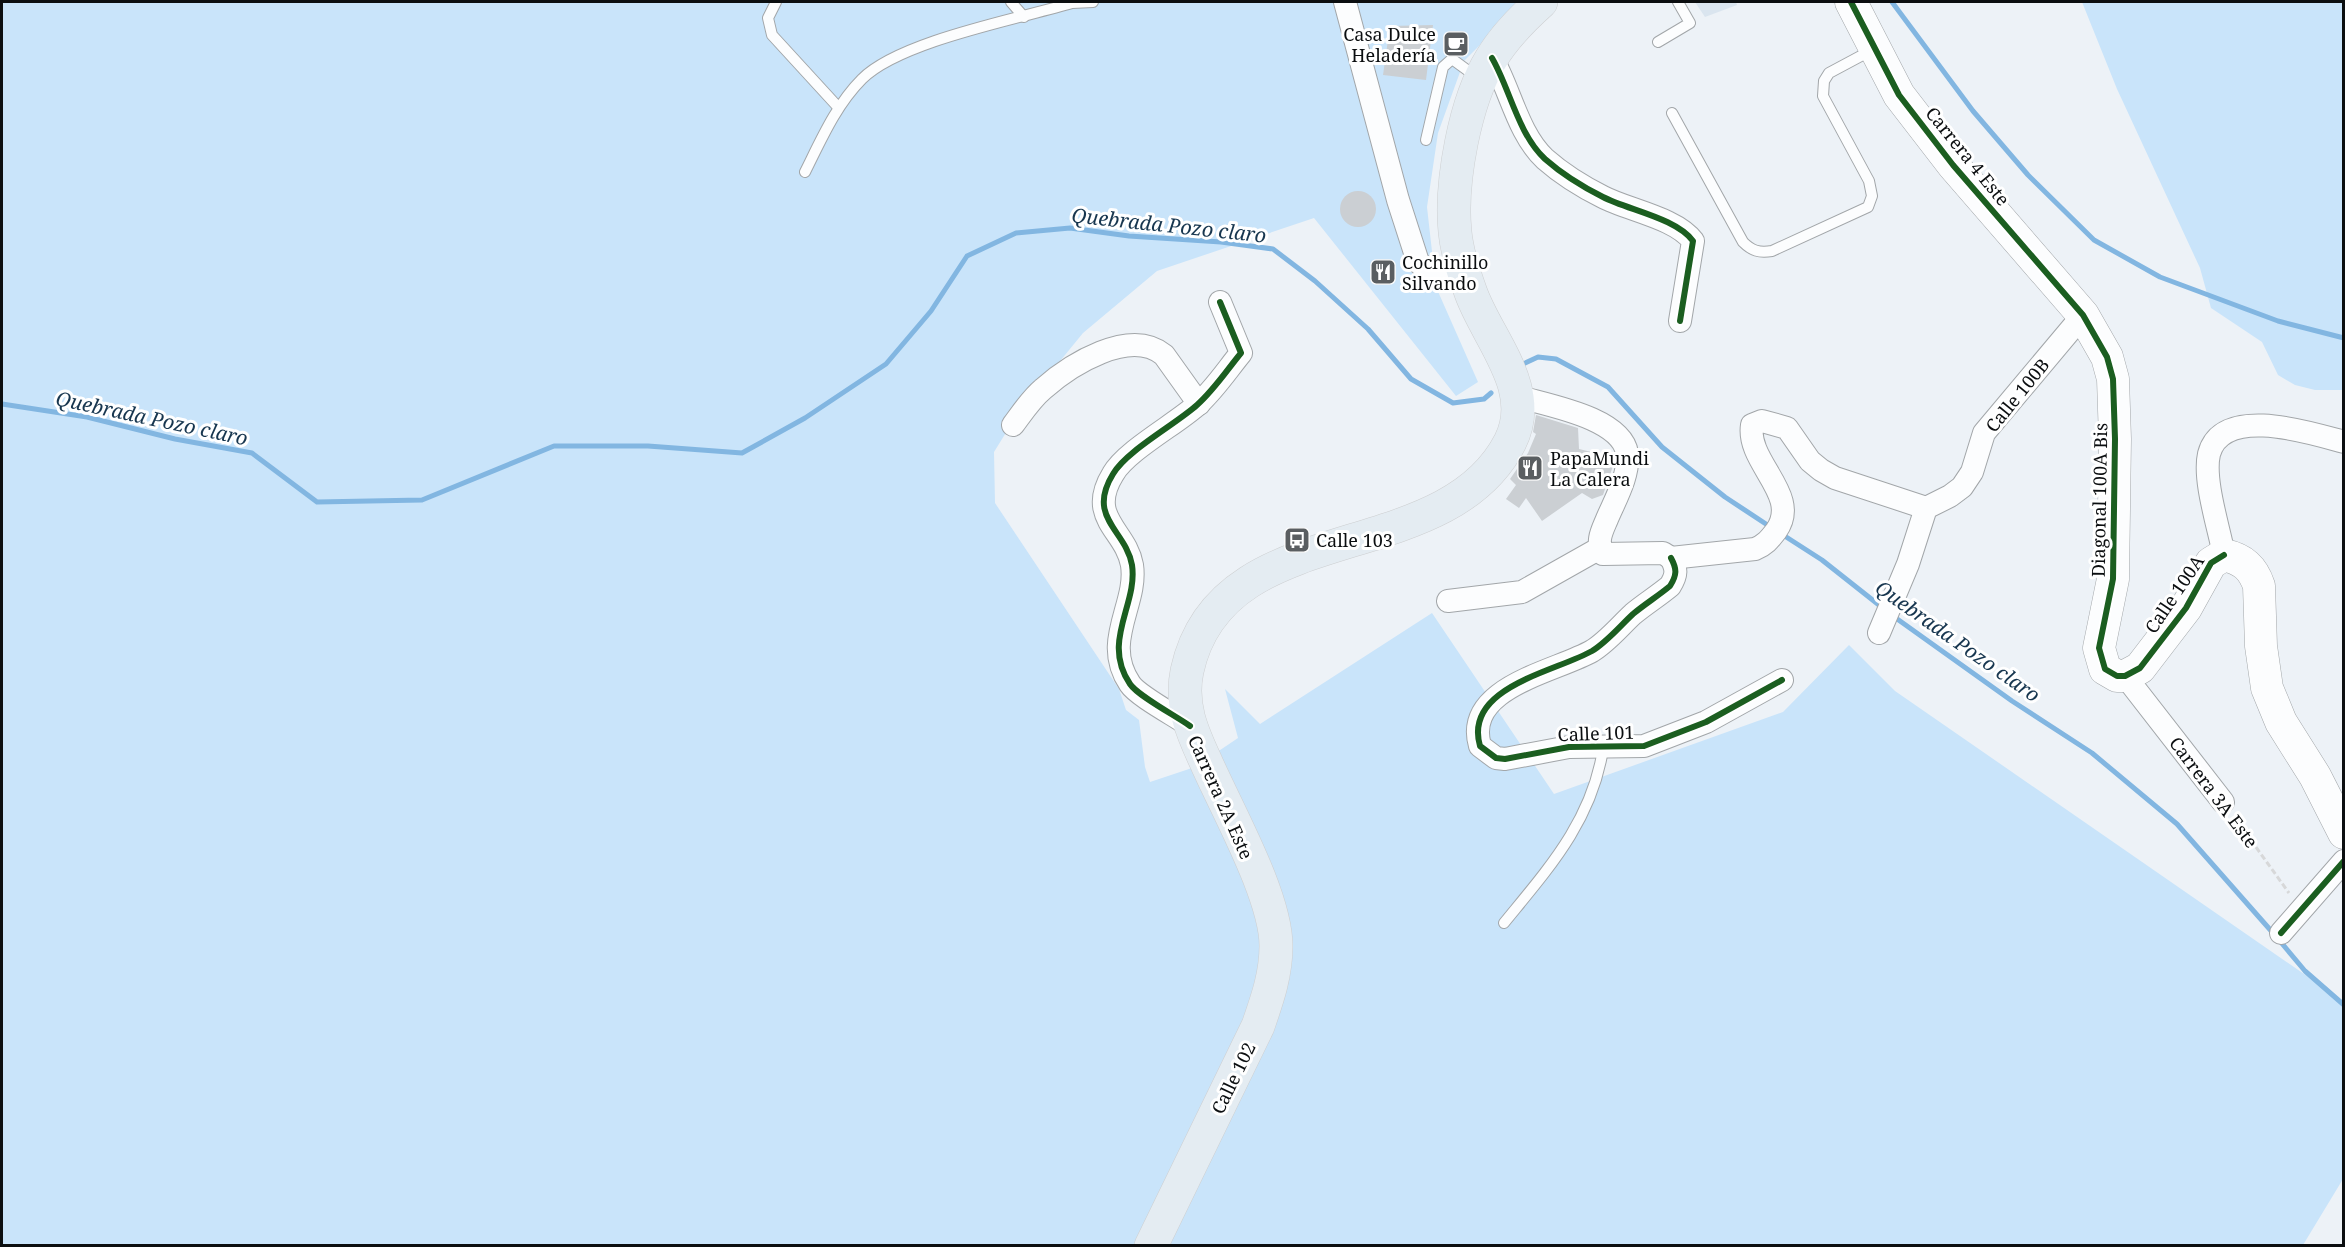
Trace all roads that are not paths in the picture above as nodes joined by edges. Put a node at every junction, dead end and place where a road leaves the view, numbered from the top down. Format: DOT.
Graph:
graph roads {
  1 [pos="776,2"];
  2 [pos="1011,2"];
  3 [pos="1093,2"];
  4 [pos="1345,2"];
  5 [pos="1541,2"];
  6 [pos="1678,2"];
  7 [pos="1851,2"];
  8 [pos="1023,17"];
  9 [pos="1658,42"];
  10 [pos="1874,49"];
  11 [pos="1486,69"];
  12 [pos="838,108"];
  13 [pos="1672,113"];
  14 [pos="1426,140"];
  15 [pos="805,172"];
  16 [pos="1466,276"];
  17 [pos="1220,302"];
  18 [pos="2083,315"];
  19 [pos="1680,321"];
  20 [pos="1516,396"];
  21 [pos="1199,404"];
  22 [pos="1013,425"];
  23 [pos="2343,442"];
  24 [pos="1926,508"];
  25 [pos="1600,548"];
  26 [pos="2224,555"];
  27 [pos="1671,558"];
  28 [pos="1448,601"];
  29 [pos="1881,628"];
  30 [pos="2125,676"];
  31 [pos="1782,680"];
  32 [pos="1190,726"];
  33 [pos="1603,749"];
  34 [pos="2223,802"];
  35 [pos="2343,833"];
  36 [pos="2343,861"];
  37 [pos="1268,900"];
  38 [pos="1504,923"];
  39 [pos="2281,933"];
  40 [pos="1151,1245"];
  1 -- 12 [label="lane"];
  2 -- 8 [label="lane"];
  3 -- 8 [label="lane"];
  4 -- 16 [label="street"];
  5 -- 11 [label="main road"];
  6 -- 9 [label="lane"];
  7 -- 10 [label="street, Carrera 4 Este"];
  8 -- 12 [label="lane"];
  10 -- 13 [label="lane"];
  10 -- 18 [label="street, Carrera 4 Este"];
  11 -- 14 [label="lane"];
  11 -- 16 [label="main road"];
  11 -- 19 [label="street"];
  12 -- 15 [label="lane"];
  16 -- 20 [label="main road"];
  17 -- 21 [label="street"];
  18 -- 24 [label="street, Calle 100B"];
  18 -- 30 [label="street, Diagonal 100A Bis"];
  20 -- 25 [label="street"];
  20 -- 32 [label="main road, Carrera 2A Este"];
  21 -- 22 [label="street"];
  21 -- 32 [label="street"];
  23 -- 26 [label="street"];
  24 -- 27 [label="street"];
  24 -- 29 [label="street"];
  25 -- 27 [label="street"];
  25 -- 28 [label="street"];
  26 -- 30 [label="street, Calle 100A"];
  26 -- 35 [label="street"];
  27 -- 33 [label="street, Calle 101"];
  30 -- 34 [label="street, Carrera 3A Este"];
  31 -- 33 [label="street, Calle 101"];
  32 -- 37 [label="main road, Carrera 2A Este"];
  33 -- 38 [label="lane"];
  36 -- 39 [label="street"];
  37 -- 40 [label="main road, Calle 102"];
}
